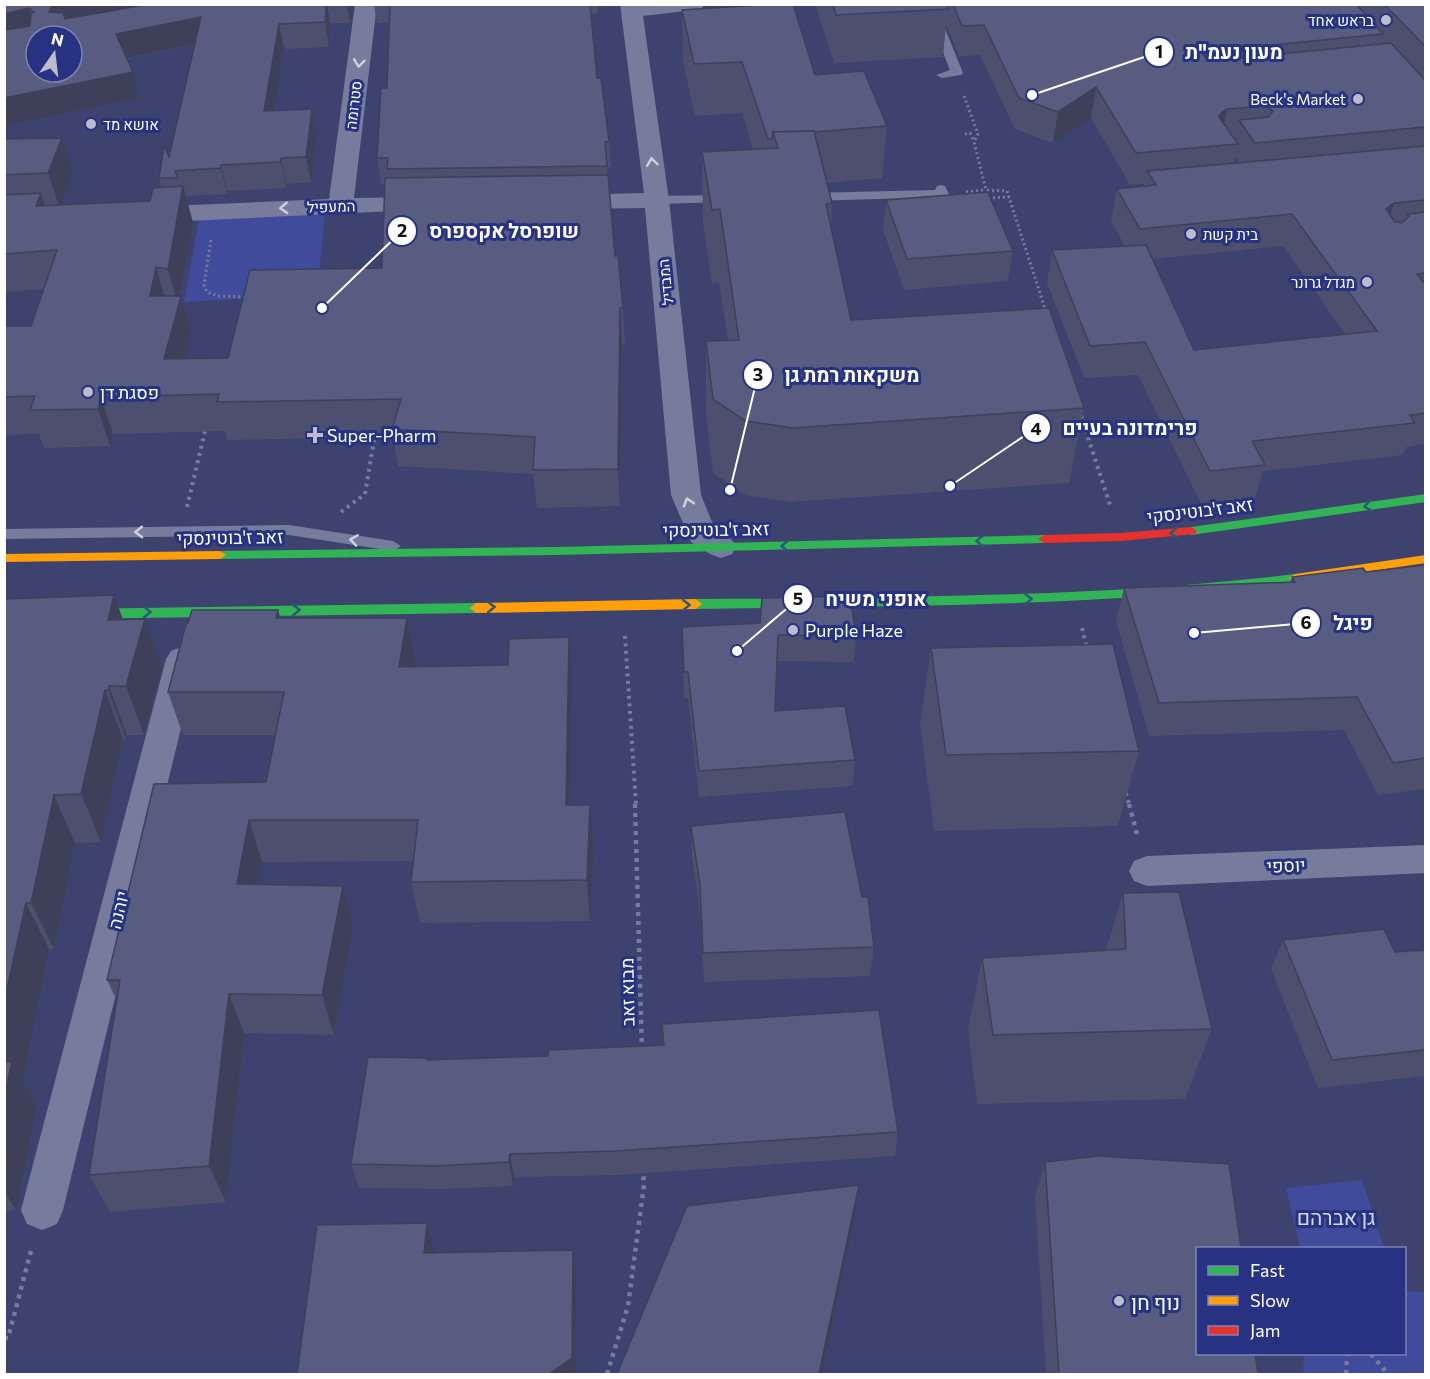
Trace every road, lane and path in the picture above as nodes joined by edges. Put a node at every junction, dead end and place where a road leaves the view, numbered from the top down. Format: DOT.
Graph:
graph roads {
  1 [pos="366,4"];
  2 [pos="694,4"];
  3 [pos="929,4"];
  4 [pos="632,8"];
  5 [pos="942,75"];
  6 [pos="967,107"];
  7 [pos="965,134"];
  8 [pos="974,142"];
  9 [pos="941,189"];
  10 [pos="797,197"];
  11 [pos="1009,197"];
  12 [pos="739,198"];
  13 [pos="657,200"];
  14 [pos="543,203"];
  15 [pos="448,204"];
  16 [pos="981,205"];
  17 [pos="341,206"];
  18 [pos="122,216"];
  19 [pos="212,237"];
  20 [pos="258,297"];
  21 [pos="1047,316"];
  22 [pos="1081,415"];
  23 [pos="207,425"];
  24 [pos="376,426"];
  25 [pos="1425,498"];
  26 [pos="181,531"];
  27 [pos="313,533"];
  28 [pos="4,534"];
  29 [pos="1121,537"];
  30 [pos="721,547"];
  31 [pos="433,553"];
  32 [pos="4,558"];
  33 [pos="1425,558"];
  34 [pos="1074,598"];
  35 [pos="623,606"];
  36 [pos="195,611"];
  37 [pos="4,615"];
  38 [pos="1089,655"];
  39 [pos="1125,792"];
  40 [pos="1425,859"];
  41 [pos="1147,871"];
  42 [pos="642,1056"];
  43 [pos="643,1162"];
  44 [pos="42,1210"];
  45 [pos="4,1338"];
  46 [pos="1347,1355"];
  47 [pos="1373,1355"];
  48 [pos="607,1374"];
  49 [pos="1346,1374"];
  50 [pos="1388,1374"];
  1 -- 17 [label="street, סטרומה, one-way"];
  2 -- 4 [label="street"];
  3 -- 5 [label="lane"];
  13 -- 4 [label="street, המבדיל, one-way"];
  6 -- 8 [label="path"];
  7 -- 8 [label="path"];
  8 -- 11 [label="path"];
  9 -- 10 [label="lane"];
  11 -- 16 [label="path"];
  11 -- 21 [label="path"];
  12 -- 13 [label="lane"];
  13 -- 14 [label="street"];
  30 -- 13 [label="street, המבדיל, one-way"];
  15 -- 17 [label="street, המעפיל"];
  17 -- 18 [label="street, המעפיל, one-way"];
  19 -- 20 [label="path"];
  22 -- 29 [label="path"];
  23 -- 26 [label="path"];
  24 -- 27 [label="path"];
  25 -- 29 [label="main road, זאב ז'בוטינסקי, one-way"];
  26 -- 27 [label="lane"];
  26 -- 28 [label="lane, one-way"];
  31 -- 27 [label="lane, one-way"];
  29 -- 30 [label="main road, זאב ז'בוטינסקי, one-way"];
  30 -- 31 [label="main road, זאב ז'בוטינסקי"];
  31 -- 32 [label="main road, זאב ז'בוטינסקי"];
  33 -- 34 [label="main road"];
  35 -- 34 [label="main road, one-way"];
  34 -- 38 [label="path"];
  36 -- 35 [label="main road, one-way"];
  35 -- 42 [label="path, מבוא זאב"];
  37 -- 36 [label="main road, one-way"];
  36 -- 44 [label="street, יוהנה"];
  39 -- 41 [label="path"];
  40 -- 41 [label="street, יוספי"];
  43 -- 48 [label="path"];
  44 -- 45 [label="path"];
  46 -- 49 [label="path"];
  47 -- 50 [label="path"];
}
